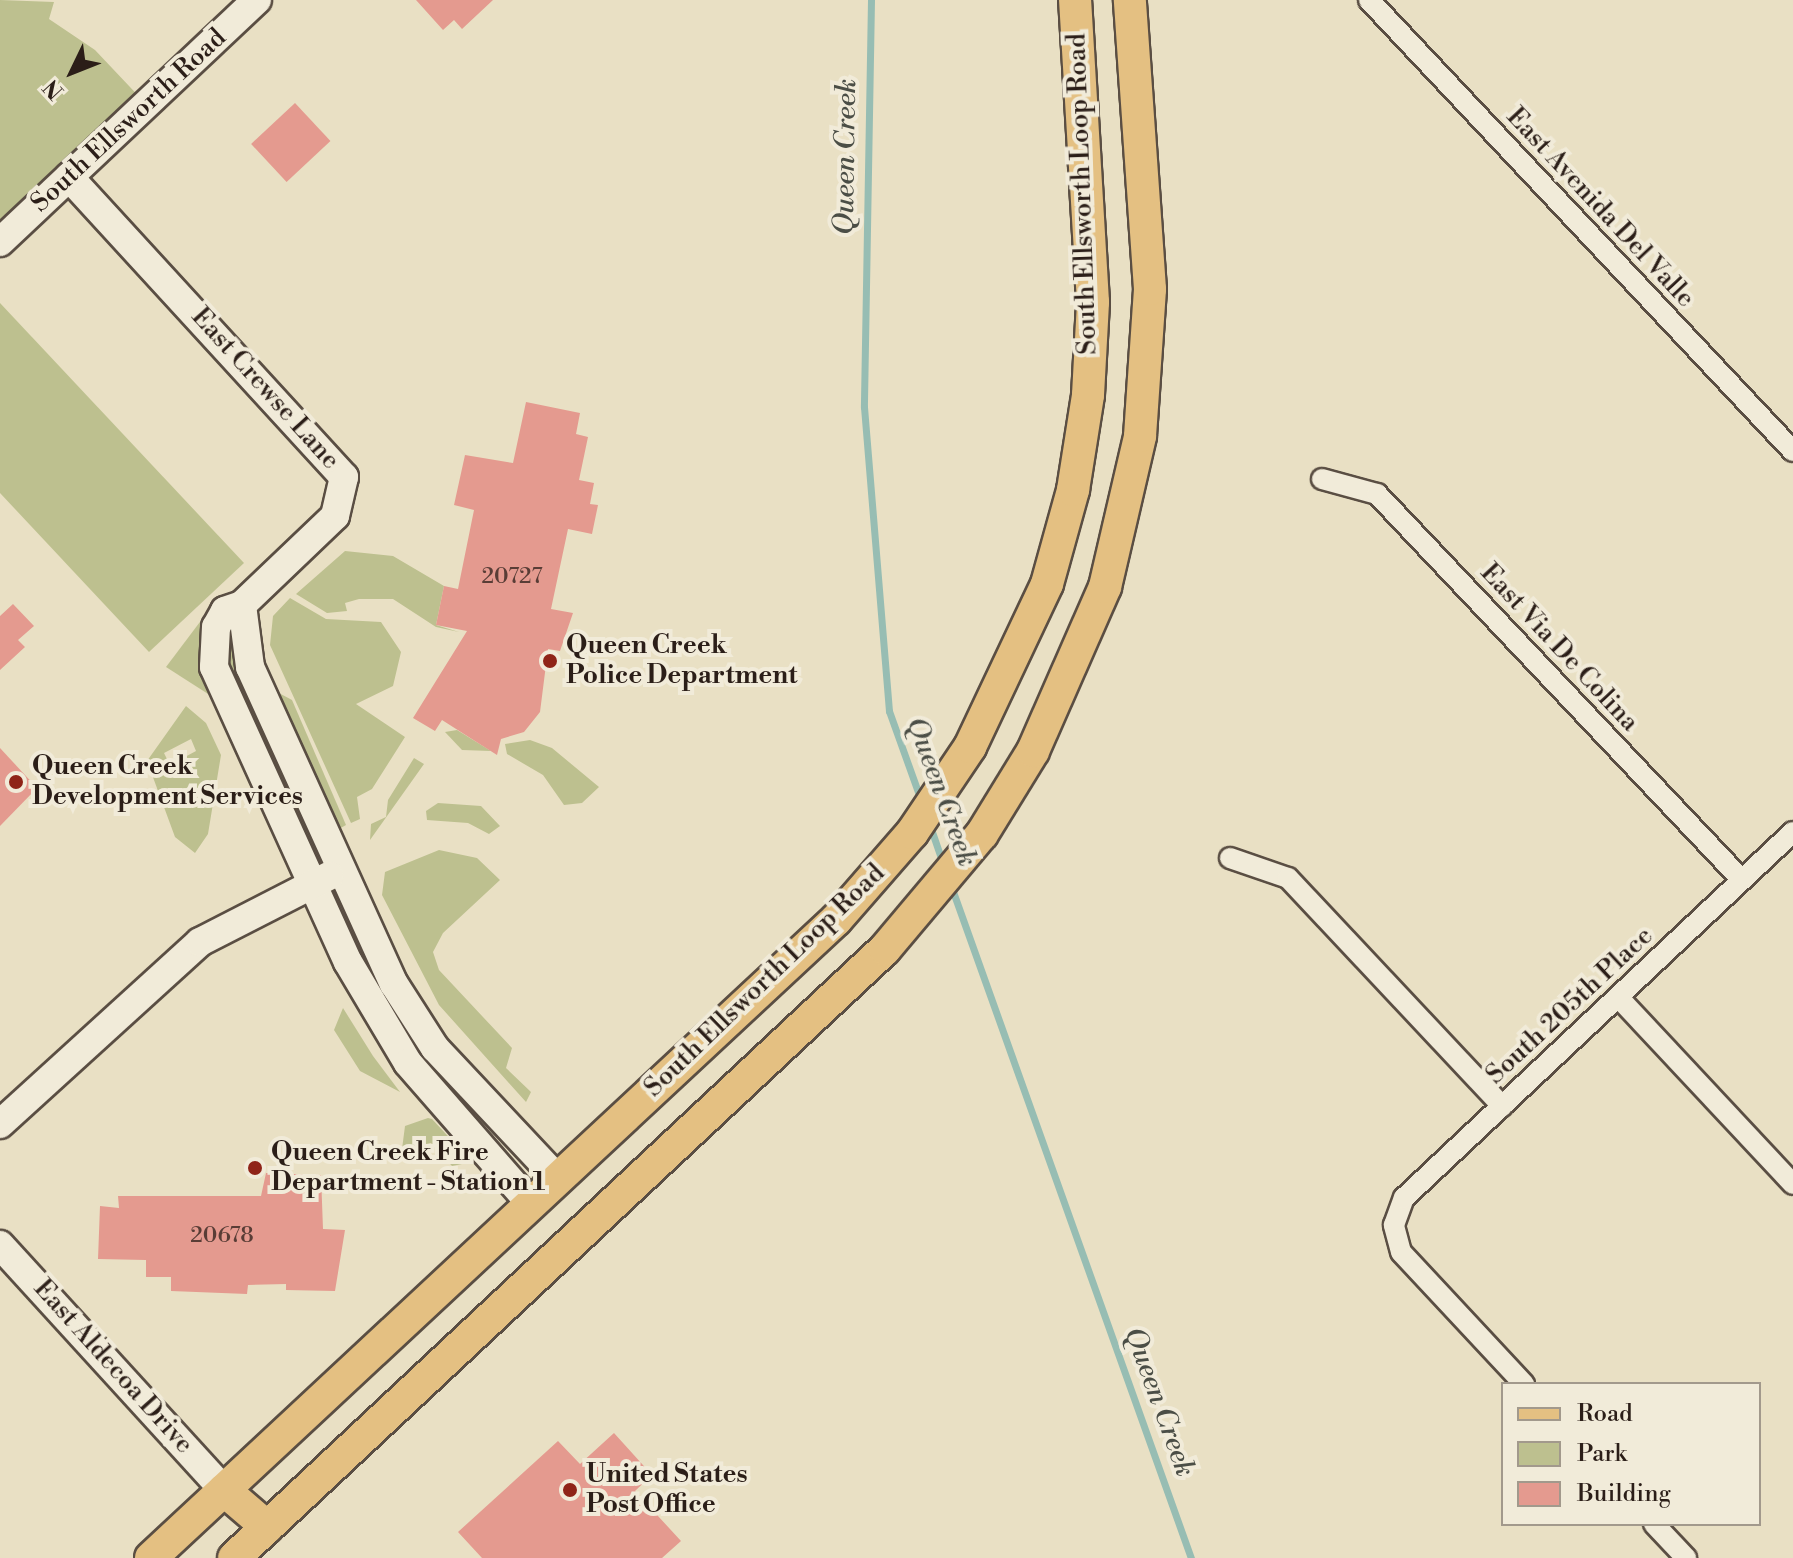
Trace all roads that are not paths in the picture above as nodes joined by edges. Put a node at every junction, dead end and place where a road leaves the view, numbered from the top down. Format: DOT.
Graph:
graph roads {
  1 [pos="257,0"];
  2 [pos="1075,0"];
  3 [pos="1130,0"];
  4 [pos="1369,0"];
  5 [pos="69,177"];
  6 [pos="0,242"];
  7 [pos="1793,451"];
  8 [pos="1322,479"];
  9 [pos="242,605"];
  10 [pos="1793,832"];
  11 [pos="1230,858"];
  12 [pos="341,871"];
  13 [pos="1742,880"];
  14 [pos="313,882"];
  15 [pos="1618,997"];
  16 [pos="1502,1106"];
  17 [pos="0,1124"];
  18 [pos="558,1179"];
  19 [pos="1793,1184"];
  20 [pos="531,1204"];
  21 [pos="0,1245"];
  22 [pos="1522,1382"];
  23 [pos="224,1490"];
  24 [pos="1656,1526"];
  25 [pos="267,1527"];
  26 [pos="151,1558"];
  27 [pos="234,1558"];
  28 [pos="1686,1558"];
  1 -- 5 [label="street, South Ellsworth Road"];
  2 -- 18 [label="main road, South Ellsworth Loop Road"];
  3 -- 25 [label="main road"];
  4 -- 7 [label="street, East Avenida Del Valle"];
  5 -- 6 [label="street, South Ellsworth Road"];
  5 -- 9 [label="street, East Crewse Lane"];
  8 -- 13 [label="street, East Via De Colina"];
  9 -- 12 [label="street"];
  9 -- 14 [label="street"];
  10 -- 13 [label="street, South 205th Place"];
  11 -- 16 [label="street"];
  12 -- 14 [label="street"];
  12 -- 18 [label="street"];
  13 -- 15 [label="street, South 205th Place"];
  14 -- 17 [label="street"];
  14 -- 20 [label="street"];
  15 -- 16 [label="street, South 205th Place"];
  15 -- 19 [label="street"];
  16 -- 22 [label="street, South 205th Place"];
  18 -- 20 [label="main road, South Ellsworth Loop Road"];
  20 -- 23 [label="main road, South Ellsworth Loop Road"];
  21 -- 23 [label="street, East Aldecoa Drive"];
  23 -- 25 [label="main road"];
  23 -- 26 [label="main road, South Ellsworth Loop Road"];
  24 -- 28 [label="street"];
  25 -- 27 [label="main road"];
}
